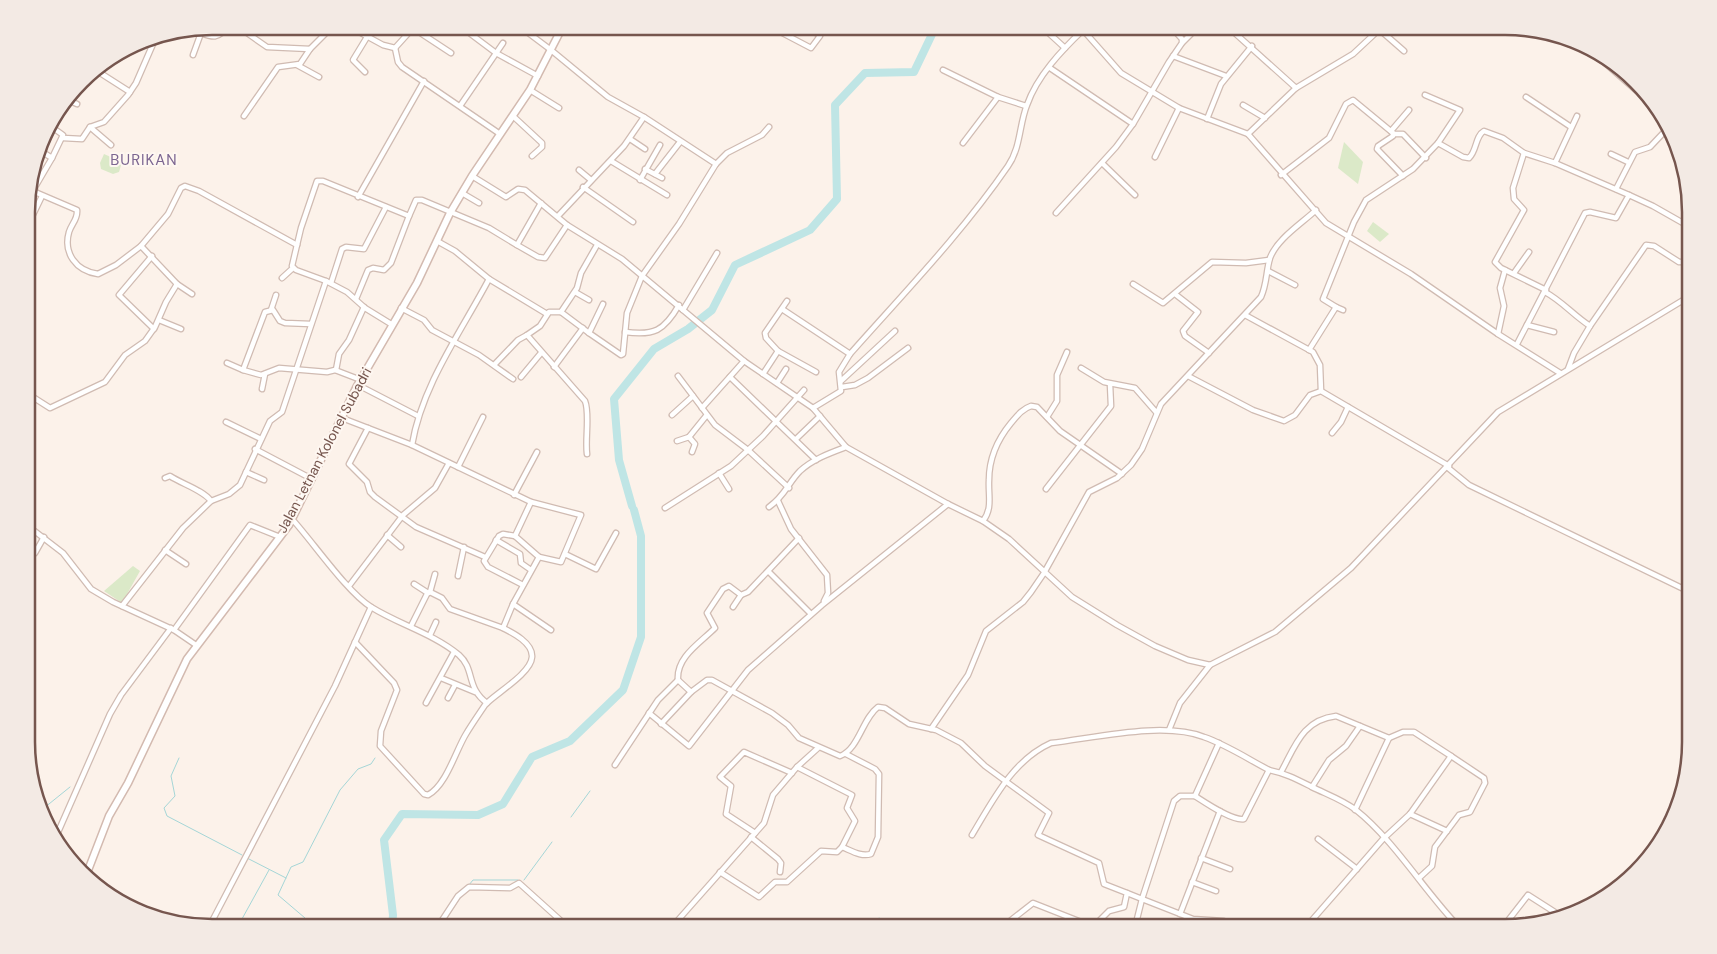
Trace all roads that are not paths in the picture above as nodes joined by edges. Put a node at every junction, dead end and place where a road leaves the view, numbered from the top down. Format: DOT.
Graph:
graph roads {
  1 [pos="200,35"];
  2 [pos="208,35"];
  3 [pos="221,35"];
  4 [pos="250,35"];
  5 [pos="324,35"];
  6 [pos="364,35"];
  7 [pos="407,35"];
  8 [pos="425,35"];
  9 [pos="472,35"];
  10 [pos="531,35"];
  11 [pos="559,35"];
  12 [pos="787,35"];
  13 [pos="819,35"];
  14 [pos="1051,35"];
  15 [pos="1077,35"];
  16 [pos="1090,35"];
  17 [pos="1177,35"];
  18 [pos="1190,35"];
  19 [pos="1238,35"];
  20 [pos="1374,35"];
  21 [pos="1389,35"];
  22 [pos="367,37"];
  23 [pos="1183,42"];
  24 [pos="503,43"];
  25 [pos="153,45"];
  26 [pos="1252,46"];
  27 [pos="395,48"];
  28 [pos="1065,48"];
  29 [pos="310,49"];
  30 [pos="552,50"];
  31 [pos="1404,51"];
  32 [pos="451,53"];
  33 [pos="496,53"];
  34 [pos="193,55"];
  35 [pos="1173,56"];
  36 [pos="297,66"];
  37 [pos="1050,68"];
  38 [pos="943,70"];
  39 [pos="365,72"];
  40 [pos="102,74"];
  41 [pos="538,76"];
  42 [pos="1226,76"];
  43 [pos="319,77"];
  44 [pos="424,81"];
  45 [pos="1296,88"];
  46 [pos="530,90"];
  47 [pos="1152,90"];
  48 [pos="130,92"];
  49 [pos="1425,95"];
  50 [pos="1526,96"];
  51 [pos="998,97"];
  52 [pos="73,102"];
  53 [pos="77,104"];
  54 [pos="1243,105"];
  55 [pos="460,106"];
  56 [pos="1026,106"];
  57 [pos="559,108"];
  58 [pos="1179,108"];
  59 [pos="1409,110"];
  60 [pos="244,116"];
  61 [pos="1577,116"];
  62 [pos="514,117"];
  63 [pos="644,117"];
  64 [pos="1265,118"];
  65 [pos="1207,119"];
  66 [pos="1133,124"];
  67 [pos="90,127"];
  68 [pos="769,127"];
  69 [pos="1571,127"];
  70 [pos="55,130"];
  71 [pos="1663,132"];
  72 [pos="1392,133"];
  73 [pos="500,134"];
  74 [pos="1248,134"];
  75 [pos="63,138"];
  76 [pos="630,139"];
  77 [pos="680,142"];
  78 [pos="963,143"];
  79 [pos="1438,143"];
  80 [pos="111,145"];
  81 [pos="660,145"];
  82 [pos="645,149"];
  83 [pos="45,153"];
  84 [pos="1524,153"];
  85 [pos="1611,154"];
  86 [pos="532,156"];
  87 [pos="1155,157"];
  88 [pos="52,158"];
  89 [pos="1426,158"];
  90 [pos="611,161"];
  91 [pos="1628,162"];
  92 [pos="1102,163"];
  93 [pos="1555,163"];
  94 [pos="716,164"];
  95 [pos="646,169"];
  96 [pos="578,170"];
  97 [pos="655,174"];
  98 [pos="1281,174"];
  99 [pos="472,176"];
  100 [pos="1403,176"];
  101 [pos="662,178"];
  102 [pos="591,180"];
  103 [pos="640,180"];
  104 [pos="37,184"];
  105 [pos="584,187"];
  106 [pos="1616,189"];
  107 [pos="36,192"];
  108 [pos="462,194"];
  109 [pos="667,195"];
  110 [pos="1135,195"];
  111 [pos="1629,195"];
  112 [pos="42,196"];
  113 [pos="358,197"];
  114 [pos="478,203"];
  115 [pos="541,203"];
  116 [pos="35,207"];
  117 [pos="386,207"];
  118 [pos="1316,210"];
  119 [pos="450,213"];
  120 [pos="1056,213"];
  121 [pos="409,216"];
  122 [pos="558,216"];
  123 [pos="633,222"];
  124 [pos="1682,222"];
  125 [pos="567,225"];
  126 [pos="1348,237"];
  127 [pos="437,241"];
  128 [pos="297,245"];
  129 [pos="517,245"];
  130 [pos="597,245"];
  131 [pos="141,246"];
  132 [pos="1529,252"];
  133 [pos="717,253"];
  134 [pos="152,256"];
  135 [pos="1270,260"];
  136 [pos="1682,262"];
  137 [pos="293,268"];
  138 [pos="1505,270"];
  139 [pos="1268,271"];
  140 [pos="1514,273"];
  141 [pos="642,276"];
  142 [pos="282,278"];
  143 [pos="489,279"];
  144 [pos="326,281"];
  145 [pos="331,283"];
  146 [pos="177,284"];
  147 [pos="1133,284"];
  148 [pos="1296,285"];
  149 [pos="1546,291"];
  150 [pos="575,292"];
  151 [pos="192,294"];
  152 [pos="1174,294"];
  153 [pos="276,295"];
  154 [pos="356,299"];
  155 [pos="589,300"];
  156 [pos="787,301"];
  157 [pos="1682,301"];
  158 [pos="603,304"];
  159 [pos="679,305"];
  160 [pos="1336,307"];
  161 [pos="364,308"];
  162 [pos="401,308"];
  163 [pos="782,309"];
  164 [pos="271,310"];
  165 [pos="683,310"];
  166 [pos="1343,310"];
  167 [pos="560,312"];
  168 [pos="547,314"];
  169 [pos="1245,315"];
  170 [pos="159,320"];
  171 [pos="311,324"];
  172 [pos="391,324"];
  173 [pos="1527,325"];
  174 [pos="1590,326"];
  175 [pos="583,328"];
  176 [pos="154,329"];
  177 [pos="181,329"];
  178 [pos="895,331"];
  179 [pos="589,332"];
  180 [pos="625,332"];
  181 [pos="1554,332"];
  182 [pos="1498,334"];
  183 [pos="527,335"];
  184 [pos="455,341"];
  185 [pos="1517,344"];
  186 [pos="908,348"];
  187 [pos="1309,350"];
  188 [pos="778,351"];
  189 [pos="1067,352"];
  190 [pos="541,353"];
  191 [pos="1209,353"];
  192 [pos="850,354"];
  193 [pos="744,361"];
  194 [pos="228,363"];
  195 [pos="494,365"];
  196 [pos="554,367"];
  197 [pos="296,368"];
  198 [pos="1081,368"];
  199 [pos="786,369"];
  200 [pos="1568,369"];
  201 [pos="243,370"];
  202 [pos="336,370"];
  203 [pos="816,372"];
  204 [pos="1560,373"];
  205 [pos="265,374"];
  206 [pos="763,374"];
  207 [pos="678,376"];
  208 [pos="1188,376"];
  209 [pos="521,377"];
  210 [pos="730,377"];
  211 [pos="513,379"];
  212 [pos="359,383"];
  213 [pos="777,383"];
  214 [pos="841,384"];
  215 [pos="1110,384"];
  216 [pos="262,390"];
  217 [pos="804,390"];
  218 [pos="1321,391"];
  219 [pos="693,396"];
  220 [pos="35,398"];
  221 [pos="797,399"];
  222 [pos="1348,407"];
  223 [pos="702,408"];
  224 [pos="813,408"];
  225 [pos="1156,412"];
  226 [pos="672,415"];
  227 [pos="418,416"];
  228 [pos="706,416"];
  229 [pos="820,416"];
  230 [pos="483,417"];
  231 [pos="342,418"];
  232 [pos="1047,418"];
  233 [pos="226,422"];
  234 [pos="777,422"];
  235 [pos="368,428"];
  236 [pos="1332,433"];
  237 [pos="689,437"];
  238 [pos="261,439"];
  239 [pos="796,439"];
  240 [pos="677,441"];
  241 [pos="412,445"];
  242 [pos="1081,445"];
  243 [pos="846,446"];
  244 [pos="255,449"];
  245 [pos="748,450"];
  246 [pos="537,452"];
  247 [pos="692,452"];
  248 [pos="587,454"];
  249 [pos="816,460"];
  250 [pos="450,463"];
  251 [pos="1448,466"];
  252 [pos="458,467"];
  253 [pos="246,472"];
  254 [pos="719,474"];
  255 [pos="1122,474"];
  256 [pos="165,478"];
  257 [pos="312,479"];
  258 [pos="264,480"];
  259 [pos="789,488"];
  260 [pos="729,489"];
  261 [pos="1046,489"];
  262 [pos="514,495"];
  263 [pos="211,501"];
  264 [pos="778,501"];
  265 [pos="531,502"];
  266 [pos="948,504"];
  267 [pos="769,507"];
  268 [pos="665,508"];
  269 [pos="403,515"];
  270 [pos="292,519"];
  271 [pos="983,521"];
  272 [pos="35,531"];
  273 [pos="616,533"];
  274 [pos="387,535"];
  275 [pos="516,536"];
  276 [pos="44,537"];
  277 [pos="280,537"];
  278 [pos="799,538"];
  279 [pos="496,540"];
  280 [pos="402,547"];
  281 [pos="464,548"];
  282 [pos="165,550"];
  283 [pos="35,553"];
  284 [pos="565,554"];
  285 [pos="485,556"];
  286 [pos="539,557"];
  287 [pos="186,564"];
  288 [pos="532,570"];
  289 [pos="769,572"];
  290 [pos="1044,573"];
  291 [pos="435,574"];
  292 [pos="458,576"];
  293 [pos="414,584"];
  294 [pos="523,585"];
  295 [pos="349,586"];
  296 [pos="1682,588"];
  297 [pos="430,592"];
  298 [pos="741,595"];
  299 [pos="513,604"];
  300 [pos="822,604"];
  301 [pos="122,606"];
  302 [pos="733,606"];
  303 [pos="371,607"];
  304 [pos="811,614"];
  305 [pos="436,622"];
  306 [pos="411,626"];
  307 [pos="503,628"];
  308 [pos="172,629"];
  309 [pos="550,630"];
  310 [pos="430,635"];
  311 [pos="356,642"];
  312 [pos="196,644"];
  313 [pos="454,652"];
  314 [pos="1210,665"];
  315 [pos="441,678"];
  316 [pos="678,680"];
  317 [pos="455,685"];
  318 [pos="475,692"];
  319 [pos="691,692"];
  320 [pos="734,692"];
  321 [pos="448,698"];
  322 [pos="426,702"];
  323 [pos="487,703"];
  324 [pos="649,713"];
  325 [pos="661,724"];
  326 [pos="1360,726"];
  327 [pos="931,729"];
  328 [pos="1169,730"];
  329 [pos="1390,738"];
  330 [pos="1219,743"];
  331 [pos="818,748"];
  332 [pos="846,754"];
  333 [pos="1451,756"];
  334 [pos="615,765"];
  335 [pos="797,767"];
  336 [pos="1270,770"];
  337 [pos="1281,772"];
  338 [pos="792,773"];
  339 [pos="1006,781"];
  340 [pos="1312,787"];
  341 [pos="1195,796"];
  342 [pos="1356,810"];
  343 [pos="1220,811"];
  344 [pos="1410,814"];
  345 [pos="59,831"];
  346 [pos="1447,831"];
  347 [pos="755,832"];
  348 [pos="972,834"];
  349 [pos="751,837"];
  350 [pos="1383,838"];
  351 [pos="1318,839"];
  352 [pos="842,847"];
  353 [pos="1201,858"];
  354 [pos="89,869"];
  355 [pos="1230,869"];
  356 [pos="1357,869"];
  357 [pos="720,872"];
  358 [pos="780,872"];
  359 [pos="1419,878"];
  360 [pos="1192,882"];
  361 [pos="1216,891"];
  362 [pos="1127,893"];
  363 [pos="1142,899"];
  364 [pos="1555,912"];
  365 [pos="1180,914"];
  366 [pos="213,919"];
  367 [pos="443,919"];
  368 [pos="559,919"];
  369 [pos="679,919"];
  370 [pos="1011,919"];
  371 [pos="1073,919"];
  372 [pos="1102,919"];
  373 [pos="1137,919"];
  374 [pos="1197,919"];
  375 [pos="1313,919"];
  376 [pos="1451,919"];
  377 [pos="1509,919"];
  1 -- 34 [label="street"];
  2 -- 3 [label="street"];
  4 -- 29 [label="street"];
  5 -- 29 [label="street"];
  6 -- 22 [label="street"];
  7 -- 27 [label="street"];
  8 -- 32 [label="street"];
  9 -- 33 [label="street"];
  10 -- 30 [label="street"];
  11 -- 30 [label="main road, Jalan Letnan Kolonel Subadri"];
  12 -- 13 [label="street"];
  14 -- 28 [label="street"];
  15 -- 28 [label="street"];
  16 -- 47 [label="street"];
  17 -- 23 [label="street"];
  18 -- 23 [label="street"];
  19 -- 26 [label="street"];
  20 -- 45 [label="street"];
  21 -- 31 [label="street"];
  22 -- 27 [label="street"];
  22 -- 39 [label="street"];
  23 -- 35 [label="street"];
  24 -- 33 [label="street"];
  25 -- 48 [label="street"];
  26 -- 42 [label="street"];
  26 -- 45 [label="street"];
  27 -- 44 [label="street"];
  28 -- 37 [label="street"];
  29 -- 36 [label="street"];
  30 -- 41 [label="main road, Jalan Letnan Kolonel Subadri"];
  30 -- 63 [label="street"];
  33 -- 41 [label="street"];
  33 -- 55 [label="street"];
  35 -- 42 [label="street"];
  35 -- 47 [label="street"];
  36 -- 43 [label="street"];
  36 -- 60 [label="street"];
  37 -- 56 [label="street"];
  37 -- 66 [label="street"];
  38 -- 51 [label="street"];
  40 -- 48 [label="street"];
  41 -- 46 [label="main road, Jalan Letnan Kolonel Subadri"];
  42 -- 65 [label="street"];
  44 -- 55 [label="street"];
  44 -- 113 [label="street"];
  45 -- 64 [label="street"];
  46 -- 57 [label="street"];
  46 -- 62 [label="main road, Jalan Letnan Kolonel Subadri"];
  47 -- 58 [label="street"];
  47 -- 66 [label="street"];
  48 -- 67 [label="street"];
  49 -- 79 [label="street"];
  50 -- 69 [label="street"];
  51 -- 56 [label="street"];
  51 -- 78 [label="street"];
  52 -- 53 [label="street"];
  54 -- 64 [label="street"];
  55 -- 73 [label="street"];
  56 -- 192 [label="street"];
  58 -- 65 [label="street"];
  58 -- 87 [label="street"];
  59 -- 72 [label="street"];
  61 -- 69 [label="street"];
  62 -- 73 [label="main road, Jalan Letnan Kolonel Subadri"];
  62 -- 86 [label="street"];
  63 -- 76 [label="street"];
  63 -- 77 [label="street"];
  64 -- 74 [label="street"];
  65 -- 74 [label="street"];
  66 -- 92 [label="street"];
  67 -- 75 [label="street"];
  67 -- 80 [label="street"];
  68 -- 94 [label="street"];
  69 -- 93 [label="street"];
  70 -- 75 [label="street"];
  71 -- 91 [label="street"];
  72 -- 89 [label="street"];
  72 -- 98 [label="street"];
  72 -- 100 [label="street"];
  73 -- 99 [label="main road, Jalan Letnan Kolonel Subadri"];
  74 -- 98 [label="street"];
  75 -- 88 [label="street"];
  76 -- 82 [label="street"];
  76 -- 90 [label="street"];
  77 -- 94 [label="street"];
  77 -- 97 [label="street"];
  79 -- 84 [label="street"];
  79 -- 89 [label="street"];
  81 -- 95 [label="street"];
  83 -- 88 [label="street"];
  84 -- 93 [label="street"];
  84 -- 138 [label="street"];
  85 -- 91 [label="street"];
  88 -- 104 [label="street"];
  89 -- 100 [label="street"];
  90 -- 102 [label="street"];
  90 -- 103 [label="street"];
  91 -- 106 [label="street"];
  92 -- 110 [label="street"];
  92 -- 120 [label="street"];
  93 -- 106 [label="street"];
  94 -- 141 [label="street"];
  95 -- 97 [label="street"];
  95 -- 103 [label="street"];
  96 -- 102 [label="street"];
  97 -- 101 [label="street"];
  98 -- 118 [label="street"];
  99 -- 108 [label="main road, Jalan Letnan Kolonel Subadri"];
  99 -- 115 [label="street"];
  100 -- 126 [label="street"];
  102 -- 105 [label="street"];
  103 -- 109 [label="street"];
  105 -- 122 [label="street"];
  105 -- 123 [label="street"];
  106 -- 111 [label="street"];
  107 -- 112 [label="street"];
  108 -- 114 [label="street"];
  108 -- 119 [label="main road, Jalan Letnan Kolonel Subadri"];
  111 -- 124 [label="street"];
  111 -- 149 [label="street"];
  112 -- 116 [label="street"];
  112 -- 131 [label="street"];
  113 -- 117 [label="street"];
  113 -- 128 [label="street"];
  115 -- 122 [label="street"];
  115 -- 129 [label="street"];
  117 -- 121 [label="street"];
  117 -- 145 [label="street"];
  118 -- 126 [label="street"];
  118 -- 135 [label="street"];
  119 -- 121 [label="street"];
  119 -- 127 [label="main road, Jalan Letnan Kolonel Subadri"];
  119 -- 129 [label="street"];
  121 -- 154 [label="street"];
  122 -- 125 [label="street"];
  125 -- 129 [label="street"];
  125 -- 130 [label="street"];
  126 -- 160 [label="street"];
  126 -- 182 [label="street"];
  127 -- 143 [label="street"];
  127 -- 162 [label="main road, Jalan Letnan Kolonel Subadri"];
  128 -- 131 [label="street"];
  128 -- 137 [label="street"];
  130 -- 141 [label="street"];
  130 -- 150 [label="street"];
  131 -- 134 [label="street"];
  132 -- 140 [label="street"];
  133 -- 165 [label="street"];
  134 -- 146 [label="street"];
  134 -- 176 [label="street"];
  135 -- 139 [label="street"];
  135 -- 152 [label="street"];
  136 -- 174 [label="street"];
  137 -- 142 [label="street"];
  137 -- 144 [label="street"];
  138 -- 140 [label="street"];
  138 -- 182 [label="street"];
  139 -- 148 [label="street"];
  139 -- 169 [label="street"];
  140 -- 149 [label="street"];
  141 -- 159 [label="street"];
  141 -- 180 [label="street"];
  143 -- 168 [label="street"];
  143 -- 184 [label="street"];
  144 -- 145 [label="street"];
  144 -- 171 [label="street"];
  145 -- 154 [label="street"];
  146 -- 151 [label="street"];
  146 -- 170 [label="street"];
  147 -- 152 [label="street"];
  149 -- 173 [label="street"];
  149 -- 174 [label="street"];
  150 -- 155 [label="street"];
  150 -- 167 [label="street"];
  152 -- 191 [label="street"];
  153 -- 164 [label="street"];
  154 -- 161 [label="street"];
  156 -- 163 [label="street"];
  157 -- 200 [label="street"];
  158 -- 179 [label="street"];
  159 -- 165 [label="street"];
  159 -- 180 [label="street"];
  160 -- 166 [label="street"];
  160 -- 187 [label="street"];
  161 -- 172 [label="street"];
  161 -- 202 [label="street"];
  162 -- 172 [label="main road, Jalan Letnan Kolonel Subadri"];
  162 -- 184 [label="street"];
  163 -- 188 [label="street"];
  163 -- 192 [label="street"];
  164 -- 171 [label="street"];
  164 -- 201 [label="street"];
  165 -- 193 [label="street"];
  167 -- 168 [label="street"];
  167 -- 175 [label="street"];
  168 -- 183 [label="street"];
  169 -- 187 [label="street"];
  169 -- 191 [label="street"];
  170 -- 176 [label="street"];
  170 -- 177 [label="street"];
  171 -- 197 [label="street"];
  172 -- 212 [label="main road, Jalan Letnan Kolonel Subadri"];
  173 -- 181 [label="street"];
  173 -- 185 [label="street"];
  174 -- 200 [label="street"];
  175 -- 179 [label="street"];
  175 -- 196 [label="street"];
  176 -- 220 [label="street"];
  178 -- 214 [label="street"];
  179 -- 180 [label="street"];
  182 -- 185 [label="street"];
  183 -- 190 [label="street"];
  183 -- 195 [label="street"];
  184 -- 195 [label="street"];
  184 -- 227 [label="street"];
  185 -- 204 [label="street"];
  186 -- 214 [label="street"];
  187 -- 218 [label="street"];
  188 -- 203 [label="street"];
  188 -- 206 [label="street"];
  189 -- 232 [label="street"];
  190 -- 196 [label="street"];
  190 -- 209 [label="street"];
  191 -- 208 [label="street"];
  192 -- 214 [label="street"];
  193 -- 206 [label="street"];
  193 -- 210 [label="street"];
  194 -- 201 [label="street"];
  195 -- 211 [label="street"];
  196 -- 248 [label="street"];
  197 -- 202 [label="street"];
  197 -- 205 [label="street"];
  197 -- 238 [label="street"];
  198 -- 215 [label="street"];
  199 -- 213 [label="street"];
  200 -- 204 [label="street"];
  201 -- 205 [label="street"];
  202 -- 212 [label="street"];
  204 -- 251 [label="street"];
  205 -- 216 [label="street"];
  206 -- 213 [label="street"];
  207 -- 219 [label="street"];
  208 -- 218 [label="street"];
  208 -- 225 [label="street"];
  210 -- 223 [label="street"];
  210 -- 234 [label="street"];
  212 -- 227 [label="street"];
  212 -- 231 [label="main road, Jalan Letnan Kolonel Subadri"];
  213 -- 221 [label="street"];
  214 -- 224 [label="street"];
  215 -- 225 [label="street"];
  215 -- 242 [label="street"];
  217 -- 221 [label="street"];
  218 -- 222 [label="street"];
  219 -- 223 [label="street"];
  219 -- 226 [label="street"];
  221 -- 224 [label="street"];
  221 -- 234 [label="street"];
  222 -- 236 [label="street"];
  222 -- 251 [label="street"];
  223 -- 228 [label="street"];
  224 -- 229 [label="street"];
  225 -- 255 [label="street"];
  227 -- 241 [label="street"];
  228 -- 237 [label="street"];
  228 -- 245 [label="street"];
  229 -- 239 [label="street"];
  229 -- 243 [label="street"];
  230 -- 252 [label="street"];
  231 -- 235 [label="street"];
  231 -- 257 [label="main road, Jalan Letnan Kolonel Subadri"];
  232 -- 242 [label="street"];
  232 -- 271 [label="street"];
  233 -- 238 [label="street"];
  234 -- 239 [label="street"];
  234 -- 245 [label="street"];
  235 -- 241 [label="street"];
  235 -- 269 [label="street"];
  237 -- 240 [label="street"];
  237 -- 247 [label="street"];
  238 -- 244 [label="street"];
  239 -- 249 [label="street"];
  241 -- 250 [label="street"];
  242 -- 255 [label="street"];
  242 -- 261 [label="street"];
  243 -- 249 [label="street"];
  243 -- 266 [label="street"];
  244 -- 253 [label="street"];
  244 -- 257 [label="street"];
  245 -- 254 [label="street"];
  245 -- 259 [label="street"];
  246 -- 262 [label="street"];
  249 -- 259 [label="street"];
  250 -- 252 [label="street"];
  250 -- 269 [label="street"];
  251 -- 296 [label="street"];
  251 -- 314 [label="street"];
  252 -- 262 [label="street"];
  253 -- 258 [label="street"];
  253 -- 263 [label="street"];
  254 -- 260 [label="street"];
  254 -- 268 [label="street"];
  255 -- 290 [label="street"];
  256 -- 263 [label="street"];
  257 -- 270 [label="main road, Jalan Letnan Kolonel Subadri"];
  259 -- 264 [label="street"];
  262 -- 265 [label="street"];
  263 -- 282 [label="street"];
  264 -- 267 [label="street"];
  264 -- 278 [label="street"];
  265 -- 275 [label="street"];
  265 -- 284 [label="street"];
  266 -- 271 [label="street"];
  266 -- 300 [label="street"];
  269 -- 274 [label="street"];
  269 -- 281 [label="street"];
  270 -- 277 [label="main road, Jalan Letnan Kolonel Subadri"];
  270 -- 295 [label="street"];
  271 -- 290 [label="street"];
  272 -- 276 [label="street"];
  273 -- 284 [label="street"];
  274 -- 280 [label="street"];
  274 -- 295 [label="street"];
  275 -- 279 [label="street"];
  275 -- 286 [label="street"];
  276 -- 283 [label="street"];
  276 -- 301 [label="street"];
  277 -- 308 [label="street"];
  277 -- 312 [label="main road, Jalan Letnan Kolonel Subadri"];
  278 -- 289 [label="street"];
  278 -- 300 [label="street"];
  279 -- 285 [label="street"];
  279 -- 288 [label="street"];
  281 -- 285 [label="street"];
  281 -- 292 [label="street"];
  282 -- 287 [label="street"];
  282 -- 301 [label="street"];
  284 -- 286 [label="street"];
  285 -- 294 [label="street"];
  286 -- 288 [label="street"];
  288 -- 294 [label="street"];
  289 -- 298 [label="street"];
  289 -- 304 [label="street"];
  290 -- 314 [label="street"];
  290 -- 327 [label="street"];
  291 -- 297 [label="street"];
  293 -- 297 [label="street"];
  294 -- 299 [label="street"];
  295 -- 303 [label="street"];
  297 -- 306 [label="street"];
  297 -- 307 [label="street"];
  298 -- 302 [label="street"];
  298 -- 316 [label="street"];
  299 -- 307 [label="street"];
  299 -- 309 [label="street"];
  300 -- 304 [label="street"];
  301 -- 308 [label="street"];
  303 -- 306 [label="street"];
  303 -- 311 [label="street"];
  304 -- 320 [label="street"];
  305 -- 310 [label="street"];
  306 -- 310 [label="street"];
  307 -- 323 [label="street"];
  308 -- 312 [label="street"];
  308 -- 345 [label="street"];
  310 -- 313 [label="street"];
  311 -- 323 [label="street"];
  311 -- 366 [label="street"];
  312 -- 354 [label="main road, Jalan Letnan Kolonel Subadri"];
  313 -- 315 [label="street"];
  313 -- 318 [label="street"];
  314 -- 328 [label="street"];
  315 -- 317 [label="street"];
  315 -- 322 [label="street"];
  316 -- 319 [label="street"];
  316 -- 324 [label="street"];
  317 -- 318 [label="street"];
  317 -- 321 [label="street"];
  318 -- 323 [label="street"];
  319 -- 320 [label="street"];
  319 -- 325 [label="street"];
  320 -- 325 [label="street"];
  320 -- 331 [label="street"];
  324 -- 325 [label="street"];
  324 -- 334 [label="street"];
  326 -- 329 [label="street"];
  326 -- 337 [label="street"];
  326 -- 340 [label="street"];
  327 -- 332 [label="street"];
  327 -- 339 [label="street"];
  328 -- 330 [label="street"];
  328 -- 339 [label="street"];
  329 -- 333 [label="street"];
  329 -- 342 [label="street"];
  330 -- 336 [label="street"];
  330 -- 341 [label="street"];
  331 -- 332 [label="street"];
  331 -- 335 [label="street"];
  332 -- 352 [label="street"];
  333 -- 344 [label="street"];
  333 -- 346 [label="street"];
  335 -- 338 [label="street"];
  335 -- 352 [label="street"];
  336 -- 337 [label="street"];
  336 -- 343 [label="street"];
  337 -- 340 [label="street"];
  338 -- 347 [label="street"];
  338 -- 347 [label="street"];
  339 -- 348 [label="street"];
  339 -- 362 [label="street"];
  340 -- 342 [label="street"];
  341 -- 343 [label="street"];
  341 -- 363 [label="street"];
  342 -- 350 [label="street"];
  343 -- 353 [label="street"];
  344 -- 346 [label="street"];
  344 -- 350 [label="street"];
  346 -- 359 [label="street"];
  347 -- 349 [label="street"];
  349 -- 357 [label="street"];
  349 -- 358 [label="street"];
  350 -- 356 [label="street"];
  350 -- 359 [label="street"];
  351 -- 356 [label="street"];
  352 -- 357 [label="street"];
  353 -- 355 [label="street"];
  353 -- 360 [label="street"];
  356 -- 375 [label="street"];
  357 -- 369 [label="street"];
  359 -- 376 [label="street"];
  360 -- 361 [label="street"];
  360 -- 365 [label="street"];
  362 -- 363 [label="street"];
  362 -- 372 [label="street"];
  363 -- 365 [label="street"];
  363 -- 373 [label="street"];
  364 -- 377 [label="street"];
  365 -- 374 [label="street"];
  367 -- 368 [label="street"];
  370 -- 371 [label="street"];
}
